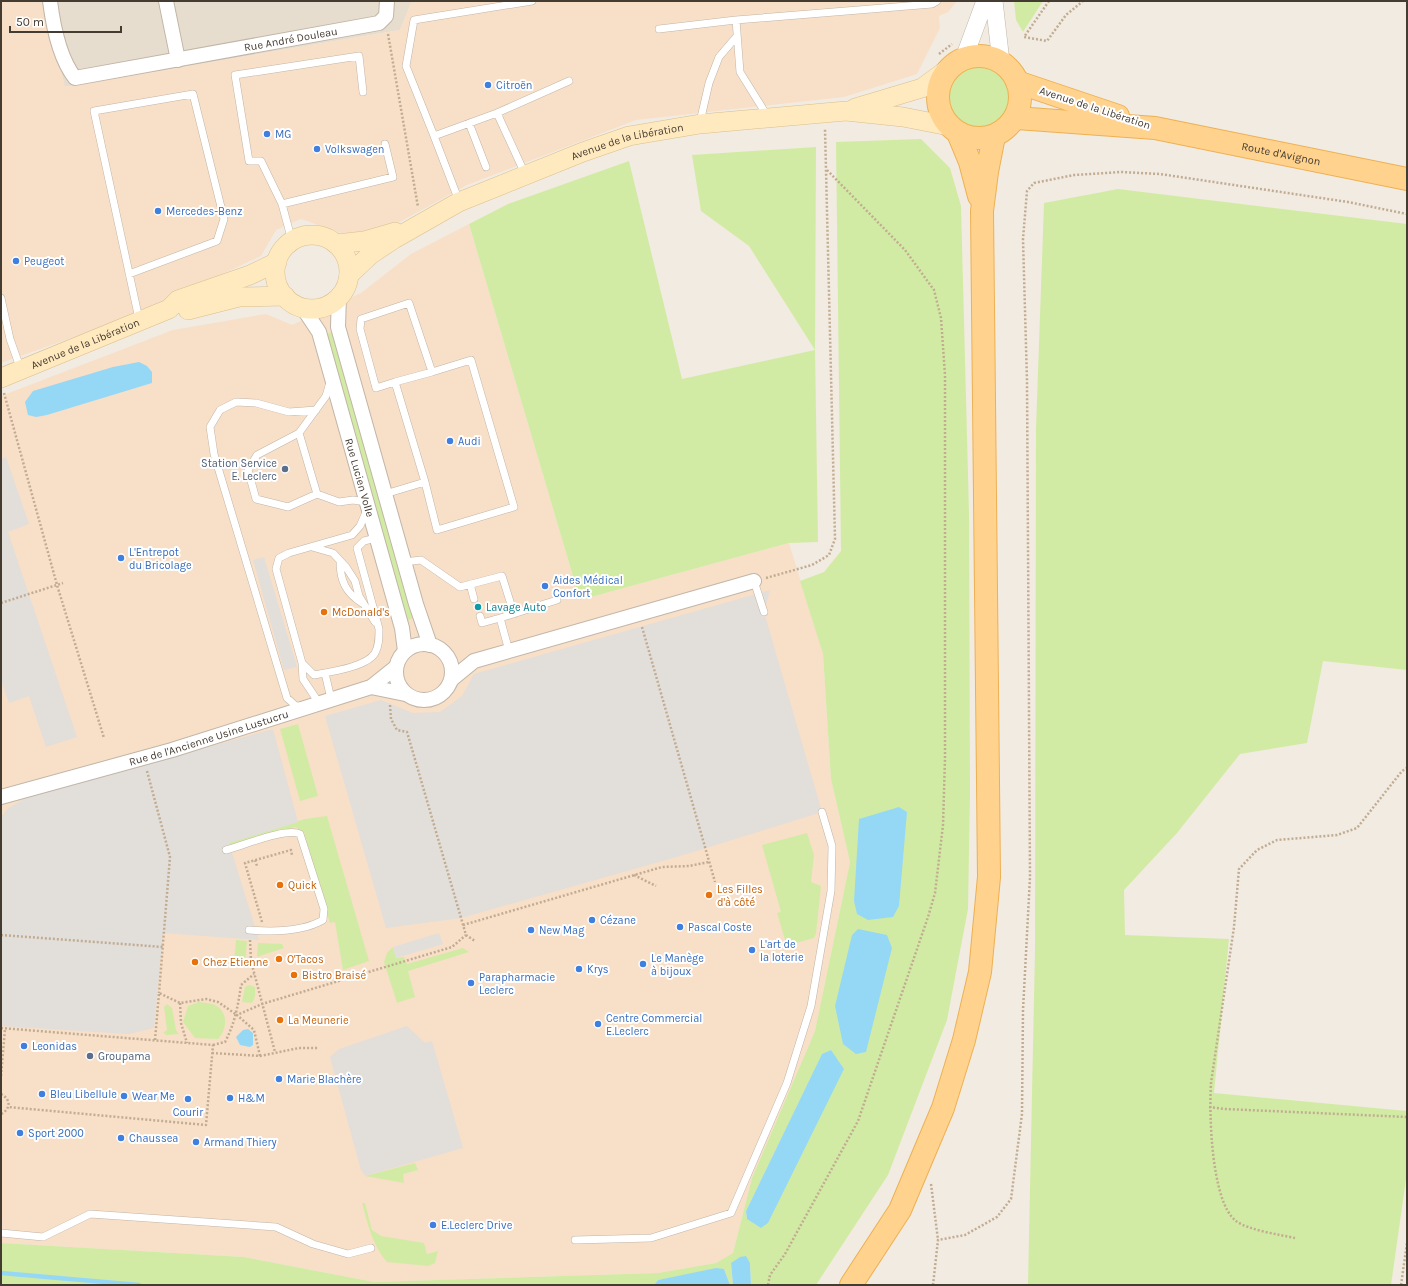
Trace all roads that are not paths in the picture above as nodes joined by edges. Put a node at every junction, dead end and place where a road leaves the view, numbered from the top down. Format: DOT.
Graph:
graph roads {
  1 [pos="50,1"];
  2 [pos="166,1"];
  3 [pos="387,1"];
  4 [pos="532,1"];
  5 [pos="937,1"];
  6 [pos="985,1"];
  7 [pos="994,1"];
  8 [pos="736,20"];
  9 [pos="659,29"];
  10 [pos="737,36"];
  11 [pos="178,60"];
  12 [pos="1001,62"];
  13 [pos="956,64"];
  14 [pos="570,81"];
  15 [pos="1017,82"];
  16 [pos="363,92"];
  17 [pos="846,111"];
  18 [pos="497,113"];
  19 [pos="768,117"];
  20 [pos="1014,118"];
  21 [pos="469,123"];
  22 [pos="700,124"];
  23 [pos="1155,128"];
  24 [pos="953,130"];
  25 [pos="434,136"];
  26 [pos="994,136"];
  27 [pos="385,144"];
  28 [pos="486,167"];
  29 [pos="525,175"];
  30 [pos="1407,179"];
  31 [pos="459,202"];
  32 [pos="282,204"];
  33 [pos="982,211"];
  34 [pos="423,221"];
  35 [pos="292,240"];
  36 [pos="337,244"];
  37 [pos="277,262"];
  38 [pos="130,274"];
  39 [pos="349,275"];
  40 [pos="285,296"];
  41 [pos="340,296"];
  42 [pos="1,298"];
  43 [pos="303,308"];
  44 [pos="169,309"];
  45 [pos="140,322"];
  46 [pos="21,370"];
  47 [pos="432,372"];
  48 [pos="332,378"];
  49 [pos="396,382"];
  50 [pos="2,385"];
  51 [pos="316,410"];
  52 [pos="299,433"];
  53 [pos="425,482"];
  54 [pos="317,494"];
  55 [pos="385,494"];
  56 [pos="367,505"];
  57 [pos="376,538"];
  58 [pos="312,547"];
  59 [pos="340,561"];
  60 [pos="404,562"];
  61 [pos="754,581"];
  62 [pos="470,584"];
  63 [pos="474,599"];
  64 [pos="557,600"];
  65 [pos="364,605"];
  66 [pos="764,612"];
  67 [pos="514,614"];
  68 [pos="480,616"];
  69 [pos="500,618"];
  70 [pos="379,629"];
  71 [pos="430,645"];
  72 [pos="405,651"];
  73 [pos="509,651"];
  74 [pos="445,654"];
  75 [pos="474,661"];
  76 [pos="302,663"];
  77 [pos="396,667"];
  78 [pos="325,673"];
  79 [pos="452,679"];
  80 [pos="371,687"];
  81 [pos="405,694"];
  82 [pos="320,703"];
  83 [pos="45,784"];
  84 [pos="1,786"];
  85 [pos="1,796"];
  86 [pos="822,812"];
  87 [pos="226,850"];
  88 [pos="249,930"];
  89 [pos="1,1234"];
  90 [pos="575,1240"];
  91 [pos="371,1248"];
  92 [pos="852,1284"];
  1 -- 11 [label="street, Rue André Douleau"];
  2 -- 11 [label="street"];
  3 -- 11 [label="street, Rue André Douleau"];
  4 -- 25 [label="lane"];
  5 -- 8 [label="lane"];
  6 -- 13 [label="street"];
  7 -- 12 [label="street"];
  8 -- 9 [label="lane"];
  8 -- 10 [label="lane"];
  10 -- 19 [label="lane"];
  10 -- 22 [label="lane"];
  12 -- 13 [label="main road"];
  12 -- 15 [label="main road"];
  13 -- 17 [label="main road, Avenue de la Libération"];
  13 -- 24 [label="main road"];
  14 -- 18 [label="lane"];
  15 -- 20 [label="main road"];
  15 -- 23 [label="main road, Avenue de la Libération"];
  16 -- 32 [label="lane"];
  17 -- 19 [label="main road, Avenue de la Libération"];
  17 -- 24 [label="main road, Avenue de la Libération"];
  18 -- 21 [label="lane"];
  18 -- 29 [label="lane"];
  19 -- 22 [label="main road, Avenue de la Libération"];
  20 -- 23 [label="main road, Avenue de la Libération"];
  20 -- 26 [label="main road"];
  21 -- 25 [label="lane"];
  21 -- 28 [label="lane"];
  22 -- 29 [label="main road, Avenue de la Libération"];
  23 -- 30 [label="main road, Route d'Avignon"];
  24 -- 26 [label="main road"];
  24 -- 33 [label="main road"];
  25 -- 31 [label="lane"];
  26 -- 33 [label="main road"];
  27 -- 32 [label="lane"];
  29 -- 31 [label="main road, Avenue de la Libération"];
  31 -- 34 [label="main road, Avenue de la Libération"];
  32 -- 35 [label="lane"];
  33 -- 92 [label="main road"];
  34 -- 36 [label="main road, Avenue de la Libération"];
  34 -- 39 [label="main road, Avenue de la Libération"];
  35 -- 36 [label="main road"];
  35 -- 37 [label="main road"];
  36 -- 39 [label="main road"];
  37 -- 40 [label="main road"];
  37 -- 44 [label="main road, Avenue de la Libération"];
  38 -- 38 [label="lane"];
  38 -- 45 [label="lane"];
  39 -- 41 [label="main road"];
  40 -- 43 [label="main road"];
  40 -- 44 [label="main road, Avenue de la Libération"];
  41 -- 43 [label="main road"];
  41 -- 55 [label="street"];
  42 -- 46 [label="lane"];
  43 -- 48 [label="street, Rue Lucien Volle"];
  44 -- 45 [label="main road, Avenue de la Libération"];
  45 -- 46 [label="main road, Avenue de la Libération"];
  46 -- 50 [label="main road, Avenue de la Libération"];
  47 -- 49 [label="lane"];
  47 -- 49 [label="lane"];
  47 -- 53 [label="lane"];
  48 -- 51 [label="lane"];
  48 -- 56 [label="street, Rue Lucien Volle"];
  49 -- 53 [label="lane"];
  51 -- 52 [label="lane"];
  51 -- 82 [label="lane"];
  52 -- 54 [label="lane"];
  52 -- 54 [label="lane"];
  53 -- 55 [label="lane"];
  54 -- 56 [label="lane"];
  55 -- 60 [label="street"];
  56 -- 57 [label="street, Rue Lucien Volle"];
  56 -- 58 [label="lane"];
  57 -- 70 [label="lane"];
  57 -- 72 [label="street, Rue Lucien Volle"];
  58 -- 59 [label="lane"];
  58 -- 76 [label="lane"];
  59 -- 65 [label="lane"];
  59 -- 65 [label="lane"];
  60 -- 62 [label="lane"];
  60 -- 71 [label="street"];
  61 -- 66 [label="lane"];
  61 -- 73 [label="street"];
  62 -- 63 [label="lane"];
  62 -- 67 [label="lane"];
  64 -- 67 [label="lane"];
  65 -- 70 [label="lane"];
  67 -- 69 [label="lane"];
  68 -- 69 [label="lane"];
  69 -- 73 [label="lane"];
  70 -- 78 [label="lane"];
  71 -- 72 [label="street"];
  71 -- 74 [label="street"];
  72 -- 77 [label="street"];
  73 -- 75 [label="street"];
  74 -- 75 [label="street"];
  74 -- 79 [label="street"];
  75 -- 79 [label="street"];
  76 -- 78 [label="lane"];
  76 -- 82 [label="lane"];
  77 -- 80 [label="street, Rue de l'Ancienne Usine Lustucru"];
  77 -- 81 [label="street"];
  78 -- 82 [label="lane"];
  79 -- 81 [label="street"];
  80 -- 81 [label="street, Rue de l'Ancienne Usine Lustucru"];
  80 -- 82 [label="street, Rue de l'Ancienne Usine Lustucru"];
  82 -- 83 [label="street, Rue de l'Ancienne Usine Lustucru"];
  83 -- 84 [label="street, Rue de l'Ancienne Usine Lustucru"];
  83 -- 85 [label="street, Rue de l'Ancienne Usine Lustucru"];
  86 -- 90 [label="lane"];
  87 -- 88 [label="lane"];
  89 -- 91 [label="lane"];
}
